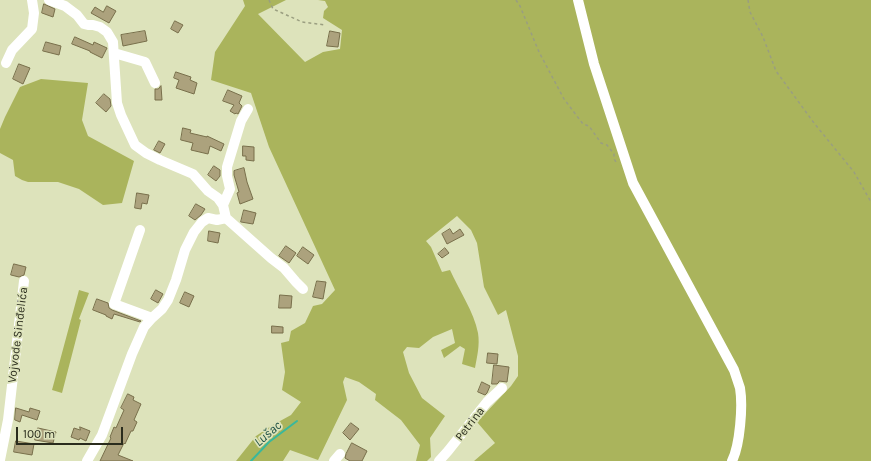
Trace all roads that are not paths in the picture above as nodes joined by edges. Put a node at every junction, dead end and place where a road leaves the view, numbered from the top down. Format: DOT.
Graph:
graph roads {
  1 [pos="32,0"];
  2 [pos="49,0"];
  3 [pos="578,0"];
  4 [pos="114,53"];
  5 [pos="6,63"];
  6 [pos="155,83"];
  7 [pos="248,109"];
  8 [pos="223,205"];
  9 [pos="226,218"];
  10 [pos="140,230"];
  11 [pos="24,281"];
  12 [pos="303,289"];
  13 [pos="152,318"];
  14 [pos="502,388"];
  15 [pos="0,460"];
  16 [pos="87,461"];
  17 [pos="439,461"];
  18 [pos="732,461"];
  1 -- 5 [label="street"];
  2 -- 4 [label="street"];
  3 -- 18 [label="street"];
  4 -- 6 [label="street"];
  4 -- 8 [label="street"];
  7 -- 8 [label="street"];
  8 -- 9 [label="street"];
  9 -- 12 [label="street"];
  9 -- 13 [label="street"];
  10 -- 13 [label="street"];
  11 -- 15 [label="street, Vojvode Sinđelića"];
  13 -- 16 [label="street"];
  14 -- 17 [label="street, Petrina"];
}
